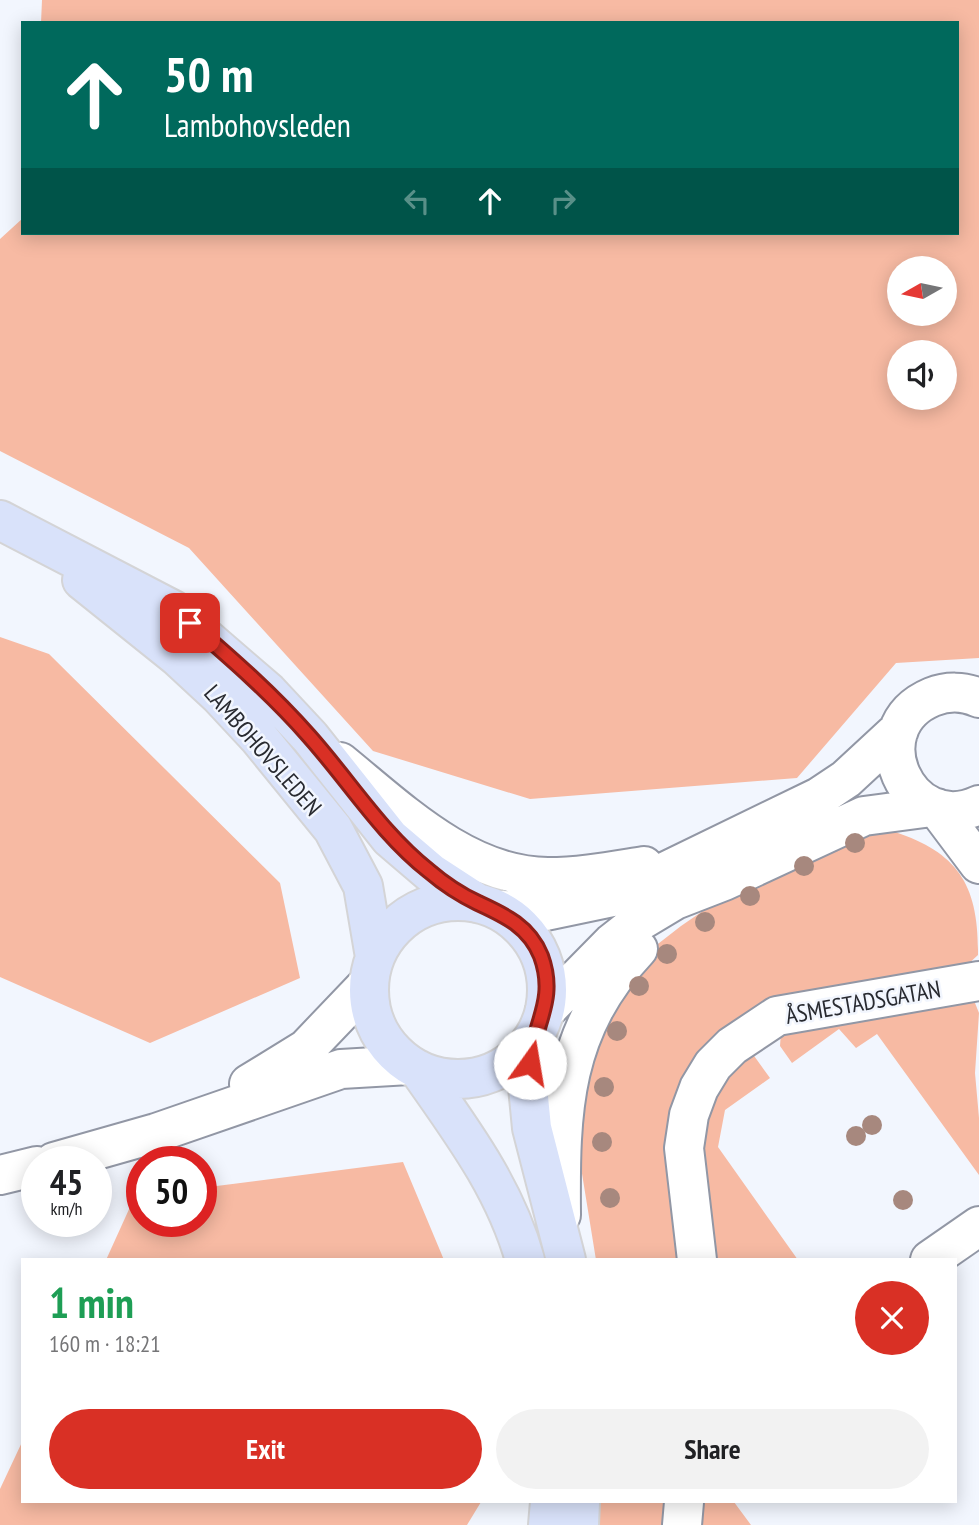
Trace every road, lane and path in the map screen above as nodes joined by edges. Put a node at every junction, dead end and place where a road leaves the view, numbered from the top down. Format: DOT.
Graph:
graph roads {
  1 [pos="11,526"];
  2 [pos="978,697"];
  3 [pos="899,730"];
  4 [pos="310,737"];
  5 [pos="979,805"];
  6 [pos="934,808"];
  7 [pos="684,860"];
  8 [pos="979,864"];
  9 [pos="724,881"];
  10 [pos="488,906"];
  11 [pos="372,970"];
  12 [pos="979,981"];
  13 [pos="539,1026"];
  14 [pos="414,1068"];
  15 [pos="156,1133"];
  16 [pos="110,1146"];
  17 [pos="21,1170"];
  18 [pos="0,1175"];
  19 [pos="979,1226"];
  20 [pos="563,1247"];
  21 [pos="524,1258"];
  22 [pos="697,1258"];
  23 [pos="933,1258"];
  24 [pos="550,1503"];
  25 [pos="580,1503"];
  26 [pos="684,1503"];
  27 [pos="548,1525"];
  28 [pos="579,1525"];
  29 [pos="682,1525"];
  1 -- 4 [label="main road, LAMBOHOVSLEDEN"];
  1 -- 11 [label="main road, LAMBOHOVSLEDEN"];
  2 -- 3 [label="street"];
  3 -- 6 [label="street"];
  3 -- 7 [label="street"];
  4 -- 7 [label="street"];
  4 -- 10 [label="main road, LAMBOHOVSLEDEN"];
  5 -- 6 [label="street"];
  6 -- 8 [label="street"];
  6 -- 9 [label="street"];
  7 -- 10 [label="street"];
  9 -- 13 [label="street"];
  9 -- 20 [label="street"];
  10 -- 11 [label="main road"];
  10 -- 13 [label="main road"];
  11 -- 14 [label="main road"];
  11 -- 15 [label="street"];
  12 -- 22 [label="street, ÅSMESTADSGATAN"];
  13 -- 14 [label="main road"];
  13 -- 20 [label="main road"];
  14 -- 15 [label="street"];
  14 -- 21 [label="main road"];
  15 -- 16 [label="street"];
  17 -- 18 [label="street"];
  19 -- 23 [label="street"];
  24 -- 27 [label="main road"];
  25 -- 28 [label="main road"];
  26 -- 29 [label="street"];
}
